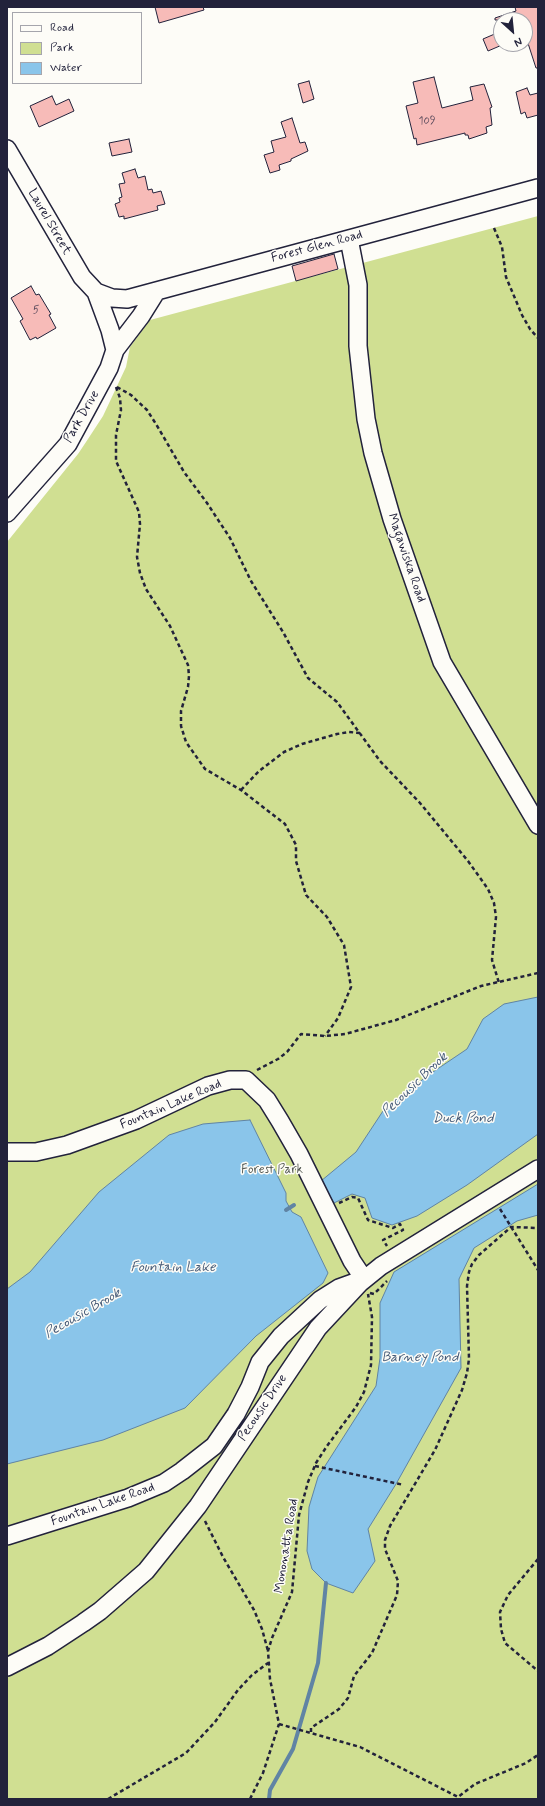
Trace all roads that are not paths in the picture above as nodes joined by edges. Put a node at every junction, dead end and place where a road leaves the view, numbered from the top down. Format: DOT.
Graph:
graph roads {
  1 [pos="9,158"];
  2 [pos="538,188"];
  3 [pos="349,239"];
  4 [pos="96,292"];
  5 [pos="156,292"];
  6 [pos="114,350"];
  7 [pos="28,490"];
  8 [pos="7,494"];
  9 [pos="7,514"];
  10 [pos="538,824"];
  11 [pos="7,1152"];
  12 [pos="538,1169"];
  13 [pos="362,1281"];
  14 [pos="7,1536"];
  15 [pos="7,1667"];
  1 -- 4 [label="street, Laurel Street"];
  2 -- 3 [label="street, Forest Glen Road"];
  3 -- 5 [label="street, Forest Glen Road"];
  3 -- 10 [label="street, Magawiska Road"];
  4 -- 5 [label="street, Forest Glen Road"];
  4 -- 6 [label="street, Park Drive"];
  5 -- 6 [label="street, Park Drive"];
  6 -- 7 [label="street, Park Drive"];
  7 -- 8 [label="street"];
  7 -- 9 [label="street, Park Drive"];
  11 -- 13 [label="street, Fountain Lake Road"];
  12 -- 13 [label="street, Pecousic Drive"];
  13 -- 14 [label="street, Fountain Lake Road"];
  13 -- 15 [label="street, Pecousic Drive"];
}
